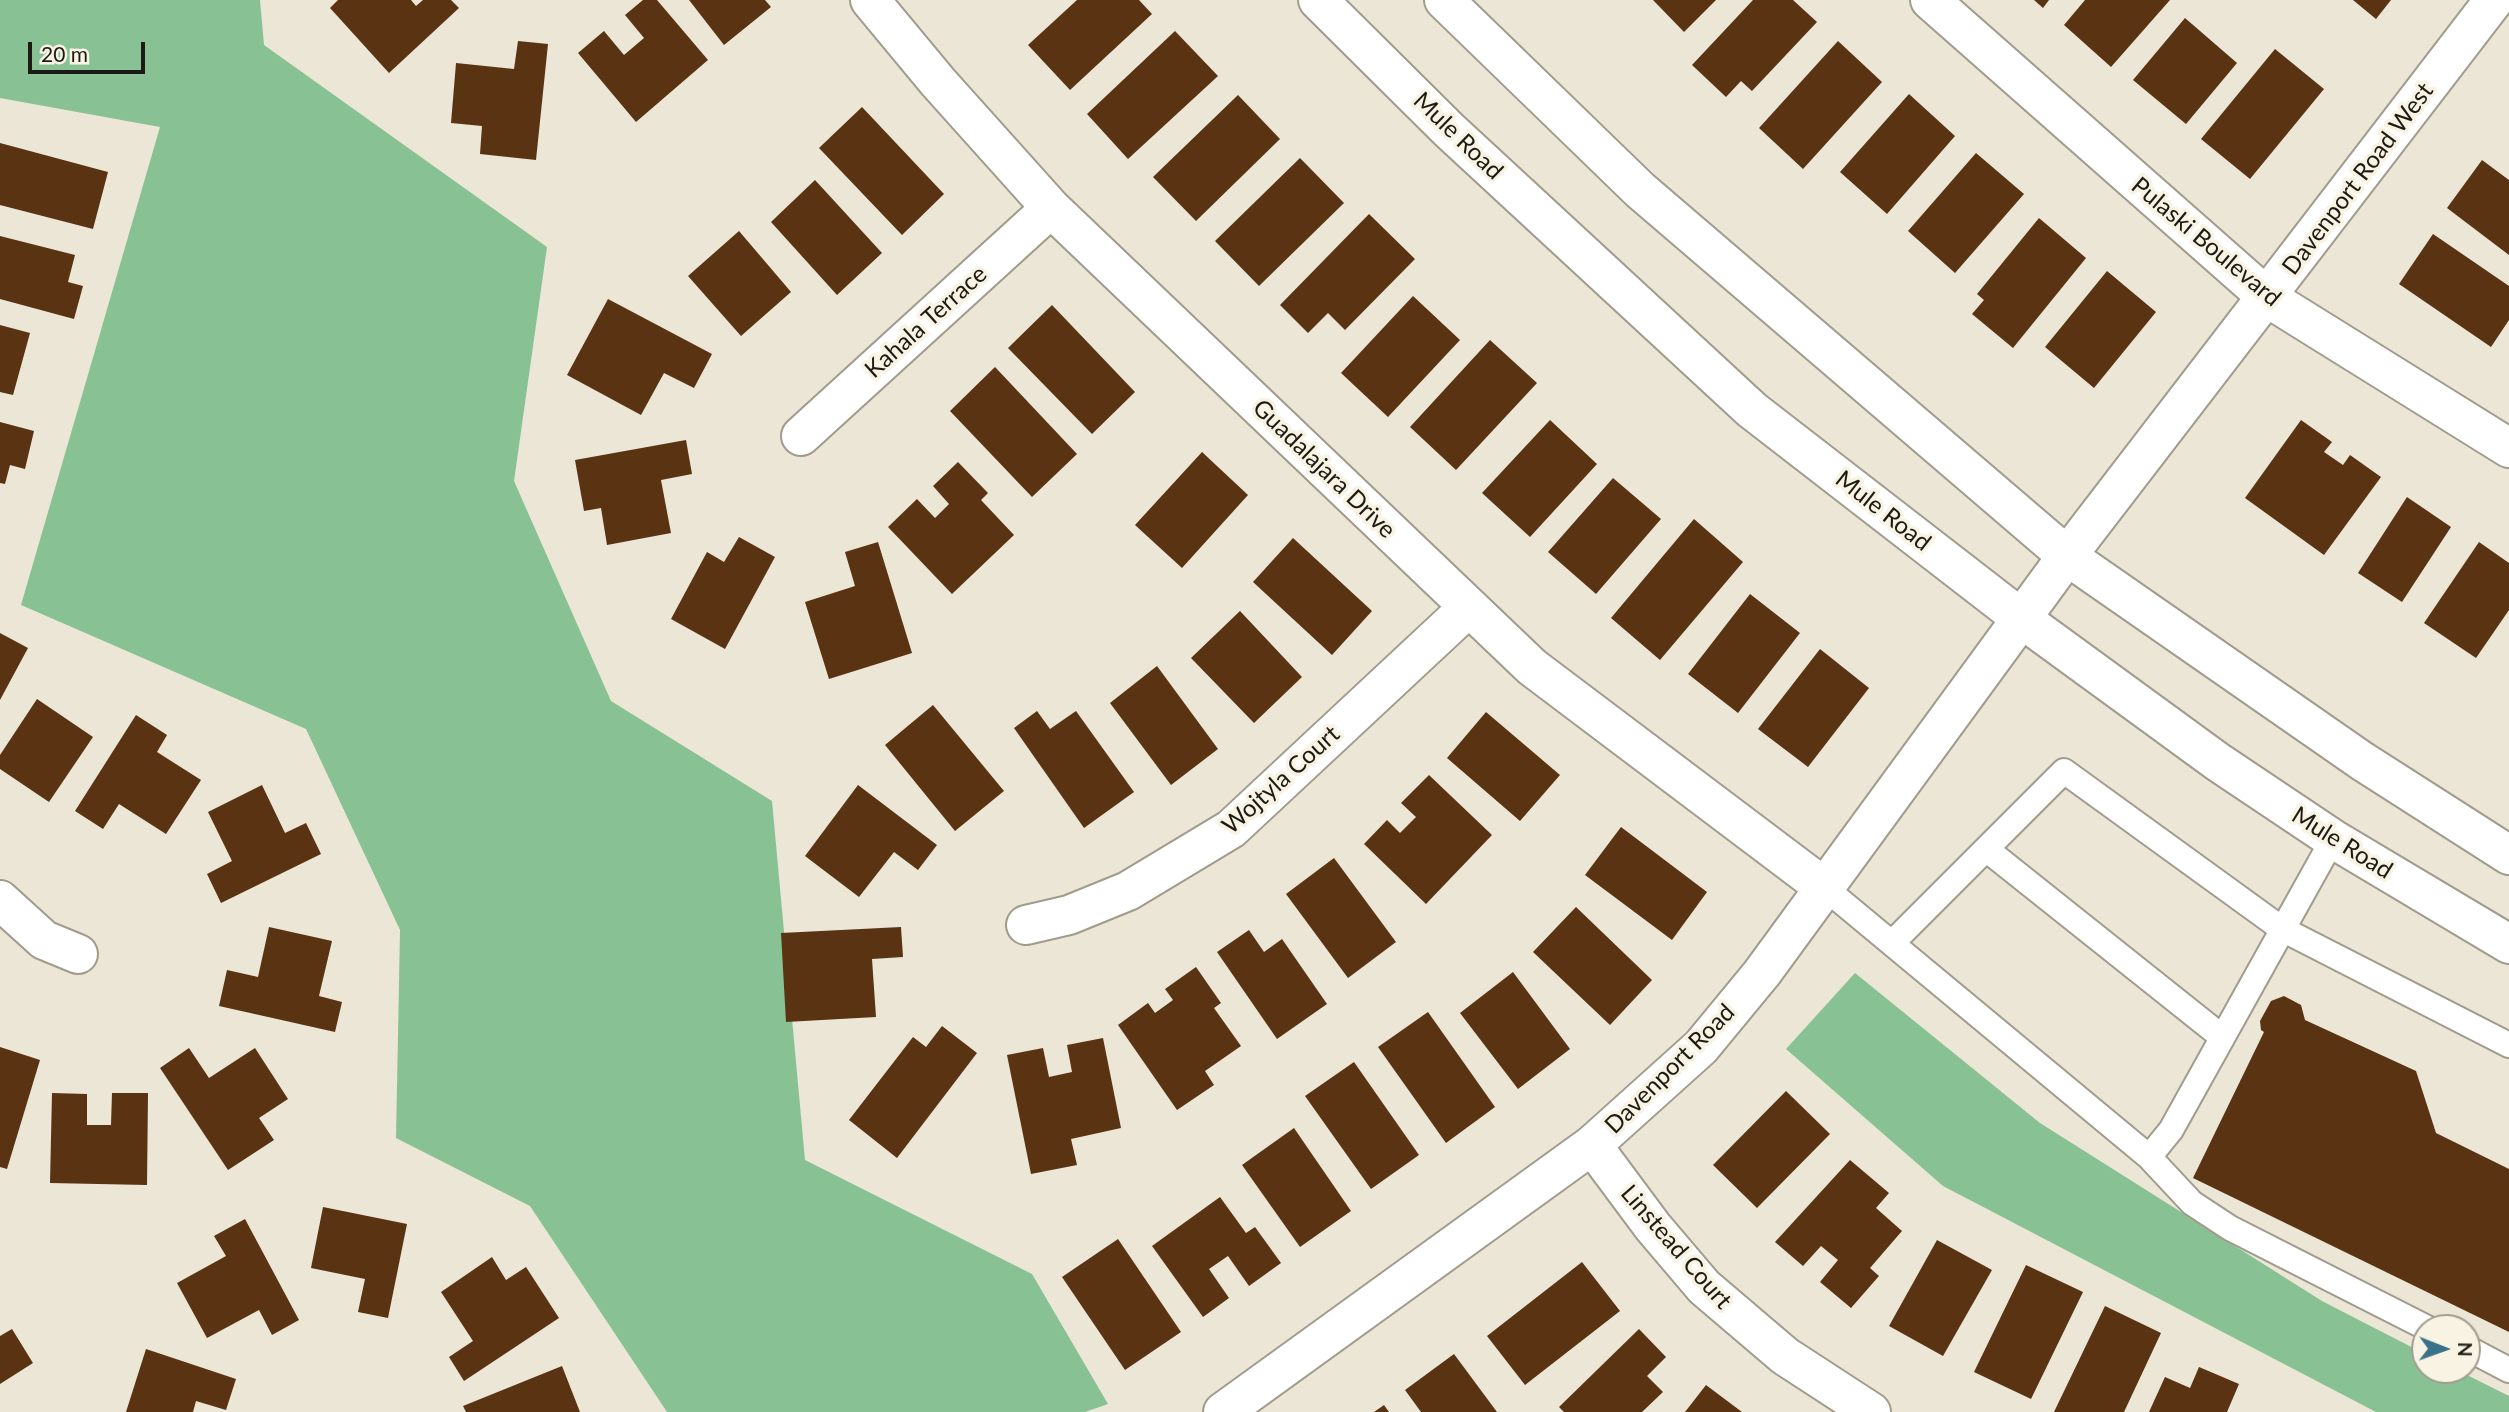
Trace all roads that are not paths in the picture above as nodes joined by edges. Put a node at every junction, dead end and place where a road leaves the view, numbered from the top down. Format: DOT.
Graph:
graph roads {
  1 [pos="870,0"];
  2 [pos="1318,0"];
  3 [pos="1444,0"];
  4 [pos="1930,0"];
  5 [pos="2494,0"];
  6 [pos="1051,208"];
  7 [pos="2268,298"];
  8 [pos="801,436"];
  9 [pos="2509,448"];
  10 [pos="2067,556"];
  11 [pos="1469,607"];
  12 [pos="2022,619"];
  13 [pos="2333,839"];
  14 [pos="1986,849"];
  15 [pos="2509,855"];
  16 [pos="1825,888"];
  17 [pos="0,900"];
  18 [pos="1026,925"];
  19 [pos="2282,929"];
  20 [pos="1893,942"];
  21 [pos="2509,944"];
  22 [pos="78,954"];
  23 [pos="2222,1037"];
  24 [pos="2509,1045"];
  25 [pos="1592,1145"];
  26 [pos="2150,1157"];
  27 [pos="2411,1320"];
  28 [pos="2481,1355"];
  29 [pos="2509,1370"];
  30 [pos="1223,1412"];
  31 [pos="1871,1412"];
  1 -- 6 [label="street, Guadalajara Drive"];
  2 -- 12 [label="street, Mule Road"];
  3 -- 10 [label="street"];
  4 -- 7 [label="street, Pulaski Boulevard"];
  5 -- 7 [label="street, Davenport Road West"];
  6 -- 8 [label="street, Kahala Terrace"];
  6 -- 11 [label="street, Guadalajara Drive"];
  7 -- 9 [label="street, Pulaski Boulevard"];
  7 -- 10 [label="street, Davenport Road West"];
  10 -- 12 [label="street, Davenport Road"];
  10 -- 15 [label="street"];
  11 -- 16 [label="street, Guadalajara Drive"];
  11 -- 18 [label="street, Wojtyla Court"];
  12 -- 13 [label="street, Mule Road"];
  12 -- 16 [label="street, Davenport Road"];
  13 -- 19 [label="lane"];
  13 -- 21 [label="street, Mule Road"];
  14 -- 19 [label="lane"];
  14 -- 20 [label="lane"];
  14 -- 23 [label="lane"];
  16 -- 20 [label="lane"];
  16 -- 25 [label="street, Davenport Road"];
  17 -- 22 [label="street"];
  19 -- 23 [label="lane"];
  19 -- 24 [label="lane"];
  20 -- 26 [label="lane"];
  23 -- 26 [label="lane"];
  25 -- 30 [label="street, Davenport Road"];
  25 -- 31 [label="street, Linstead Court"];
  26 -- 27 [label="lane"];
  28 -- 29 [label="lane"];
}
